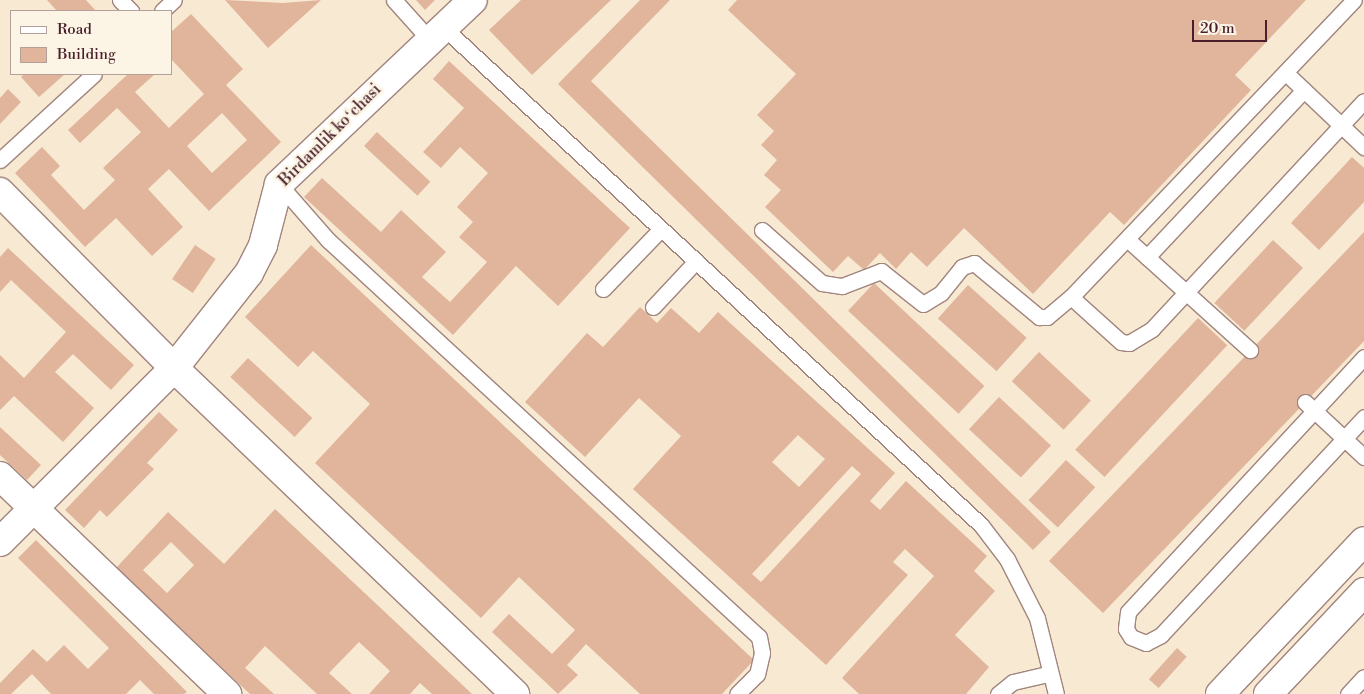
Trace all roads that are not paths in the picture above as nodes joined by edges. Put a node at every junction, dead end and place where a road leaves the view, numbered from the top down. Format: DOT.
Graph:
graph roads {
  1 [pos="120,0"];
  2 [pos="174,0"];
  3 [pos="394,0"];
  4 [pos="473,0"];
  5 [pos="1354,0"];
  6 [pos="129,10"];
  7 [pos="163,10"];
  8 [pos="436,33"];
  9 [pos="1286,73"];
  10 [pos="93,75"];
  11 [pos="1304,90"];
  12 [pos="1364,101"];
  13 [pos="1341,127"];
  14 [pos="1364,147"];
  15 [pos="0,160"];
  16 [pos="279,184"];
  17 [pos="0,192"];
  18 [pos="661,229"];
  19 [pos="762,230"];
  20 [pos="1127,239"];
  21 [pos="1148,257"];
  22 [pos="696,261"];
  23 [pos="603,289"];
  24 [pos="1187,291"];
  25 [pos="1072,297"];
  26 [pos="653,307"];
  27 [pos="1250,350"];
  28 [pos="1364,357"];
  29 [pos="174,368"];
  30 [pos="1310,406"];
  31 [pos="1364,417"];
  32 [pos="1344,438"];
  33 [pos="1364,457"];
  34 [pos="0,476"];
  35 [pos="32,507"];
  36 [pos="1364,541"];
  37 [pos="0,542"];
  38 [pos="1364,592"];
  39 [pos="1049,674"];
  40 [pos="1364,678"];
  41 [pos="227,694"];
  42 [pos="515,694"];
  43 [pos="737,694"];
  44 [pos="998,694"];
  45 [pos="1056,694"];
  46 [pos="1220,694"];
  47 [pos="1268,694"];
  48 [pos="1348,694"];
  1 -- 6 [label="lane"];
  2 -- 7 [label="lane"];
  3 -- 8 [label="lane"];
  4 -- 8 [label="main road, Birdamlik koʻchasi"];
  5 -- 9 [label="lane"];
  8 -- 16 [label="main road, Birdamlik koʻchasi"];
  8 -- 18 [label="lane"];
  9 -- 11 [label="lane"];
  9 -- 20 [label="lane"];
  10 -- 15 [label="lane"];
  11 -- 13 [label="lane"];
  11 -- 21 [label="lane"];
  12 -- 13 [label="lane"];
  13 -- 14 [label="lane"];
  13 -- 24 [label="lane"];
  16 -- 29 [label="main road, Birdamlik koʻchasi"];
  16 -- 43 [label="lane"];
  17 -- 29 [label="main road"];
  18 -- 22 [label="lane"];
  18 -- 23 [label="lane"];
  19 -- 25 [label="lane"];
  20 -- 21 [label="lane"];
  20 -- 25 [label="lane"];
  21 -- 24 [label="lane"];
  22 -- 26 [label="lane"];
  22 -- 39 [label="lane"];
  24 -- 25 [label="lane"];
  24 -- 27 [label="lane"];
  28 -- 30 [label="lane"];
  29 -- 35 [label="main road, Birdamlik koʻchasi"];
  29 -- 42 [label="main road"];
  30 -- 32 [label="lane"];
  30 -- 32 [label="lane"];
  31 -- 32 [label="lane"];
  32 -- 33 [label="lane"];
  34 -- 35 [label="main road"];
  35 -- 37 [label="main road, Birdamlik koʻchasi"];
  35 -- 41 [label="main road"];
  36 -- 46 [label="main road"];
  38 -- 47 [label="main road"];
  39 -- 44 [label="lane"];
  39 -- 45 [label="lane"];
  40 -- 48 [label="lane"];
}
